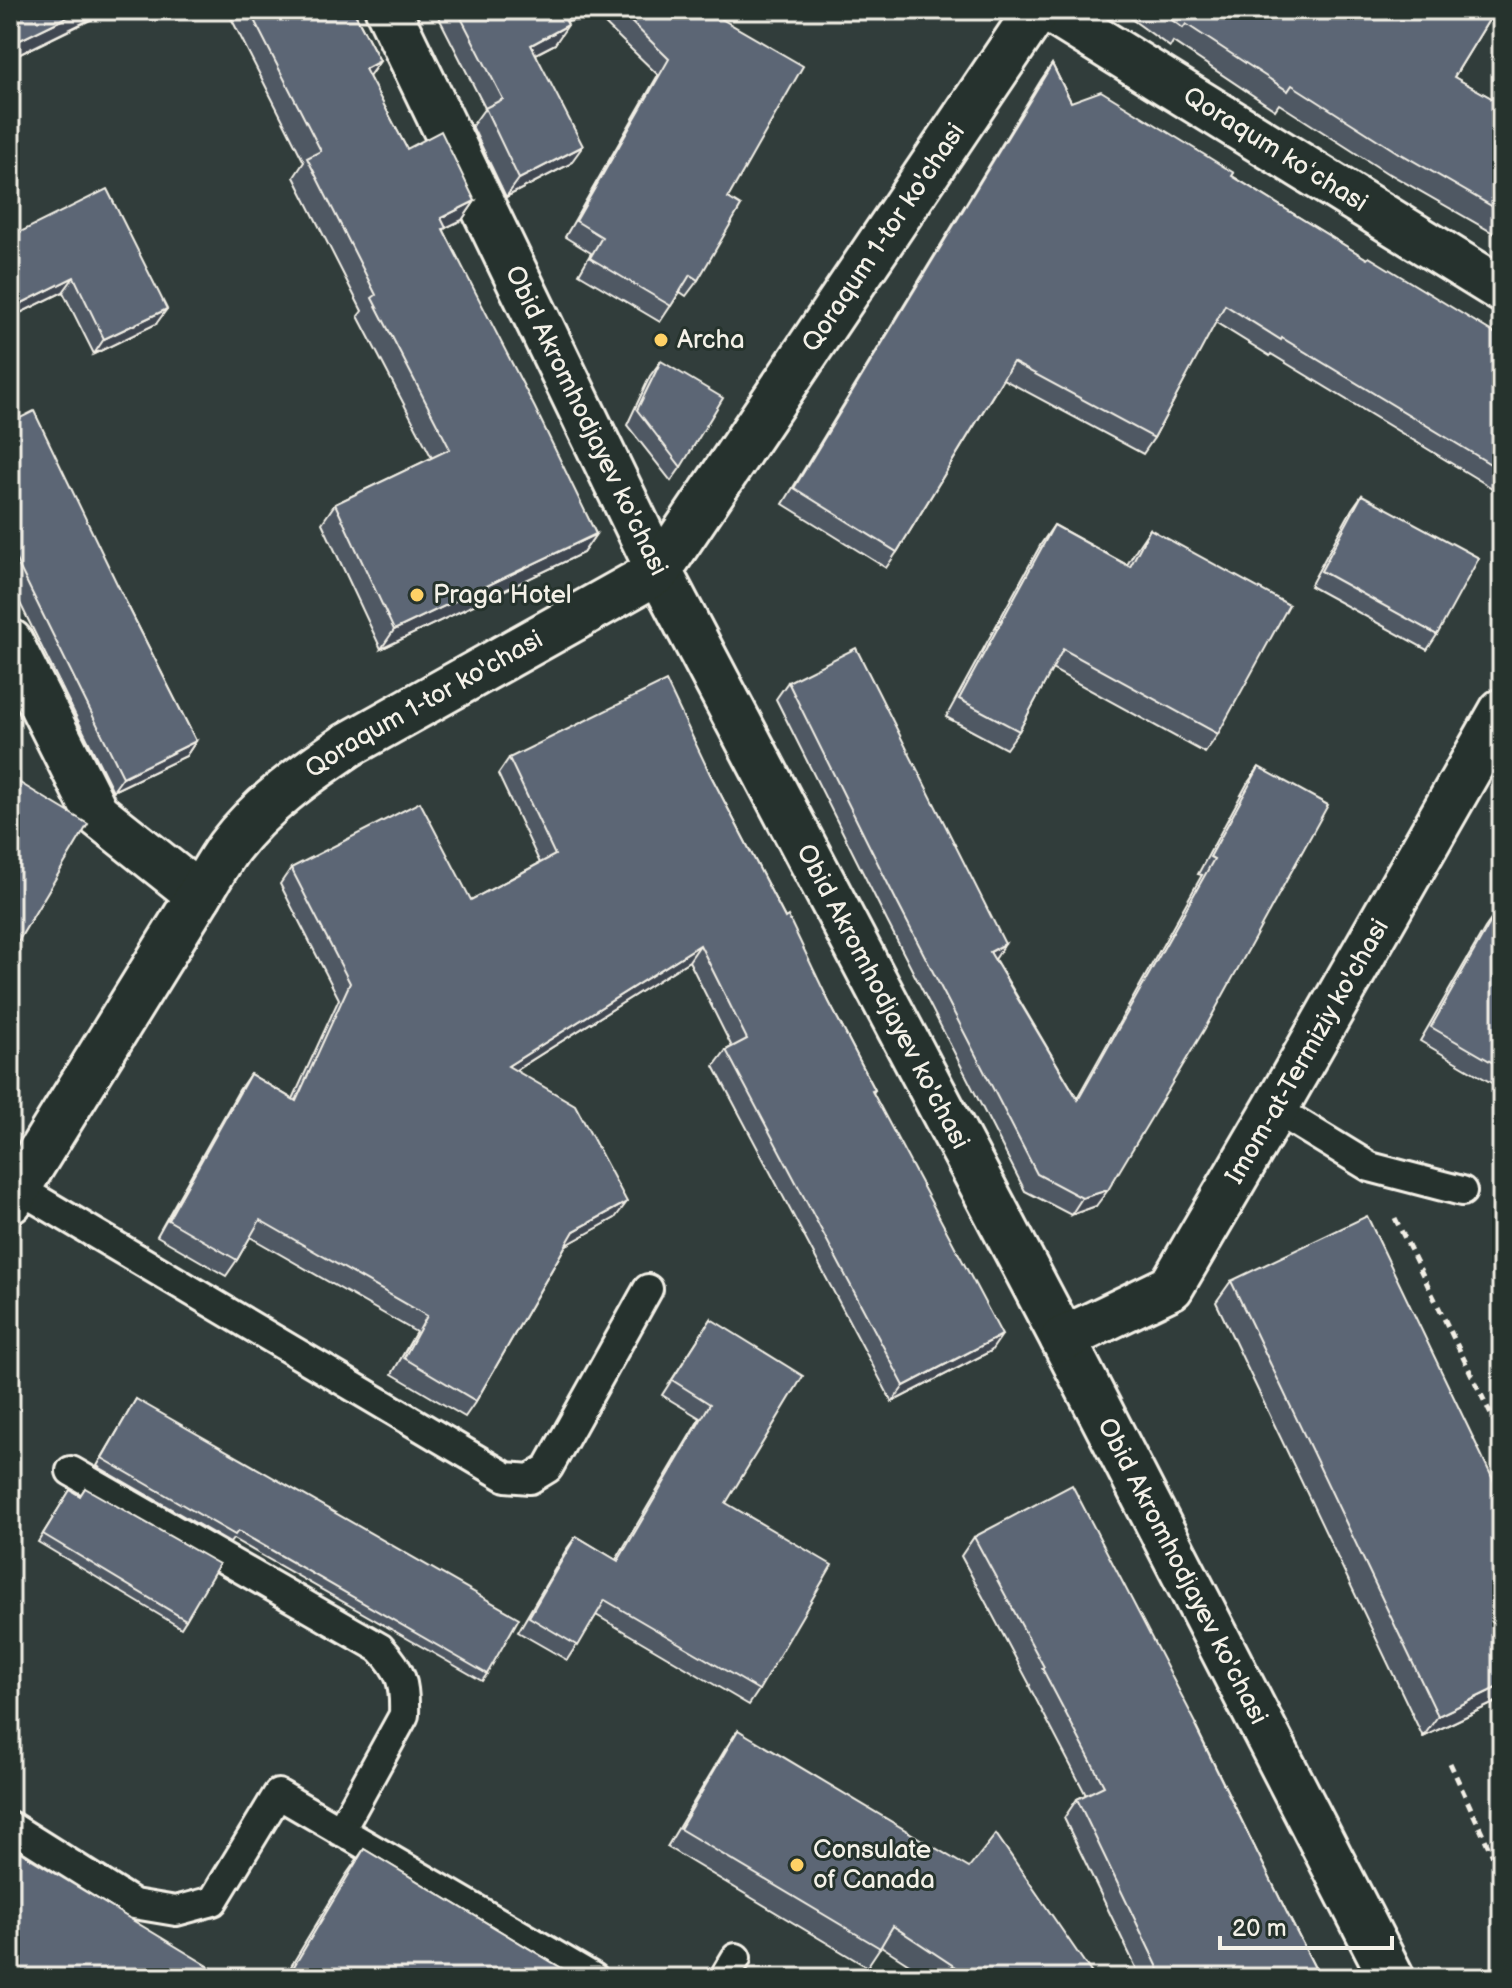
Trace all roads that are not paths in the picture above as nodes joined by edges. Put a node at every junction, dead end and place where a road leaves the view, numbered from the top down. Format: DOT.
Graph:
graph roads {
  1 [pos="388,10"];
  2 [pos="1037,10"];
  3 [pos="1049,10"];
  4 [pos="1502,290"];
  5 [pos="659,571"];
  6 [pos="10,642"];
  7 [pos="1502,711"];
  8 [pos="199,895"];
  9 [pos="1275,1109"];
  10 [pos="1462,1191"];
  11 [pos="14,1195"];
  12 [pos="648,1289"];
  13 [pos="1063,1339"];
  14 [pos="71,1471"];
  15 [pos="10,1826"];
  16 [pos="340,1831"];
  17 [pos="594,1978"];
  18 [pos="1392,1978"];
  1 -- 5 [label="street, Obid Akromhodjayev ko'chasi"];
  2 -- 5 [label="street, Qoraqum 1-tor ko'chasi"];
  3 -- 4 [label="street, Qoraqum koʻchasi"];
  5 -- 8 [label="street, Qoraqum 1-tor ko'chasi"];
  5 -- 13 [label="street, Obid Akromhodjayev ko'chasi"];
  6 -- 8 [label="street"];
  7 -- 9 [label="street, Imom-at-Termiziy ko'chasi"];
  8 -- 11 [label="street, Qoraqum 1-tor ko'chasi"];
  9 -- 10 [label="lane"];
  9 -- 13 [label="street, Imom-at-Termiziy ko'chasi"];
  11 -- 12 [label="lane"];
  13 -- 18 [label="street, Obid Akromhodjayev ko'chasi"];
  14 -- 16 [label="lane"];
  15 -- 16 [label="lane"];
  16 -- 17 [label="lane"];
}
